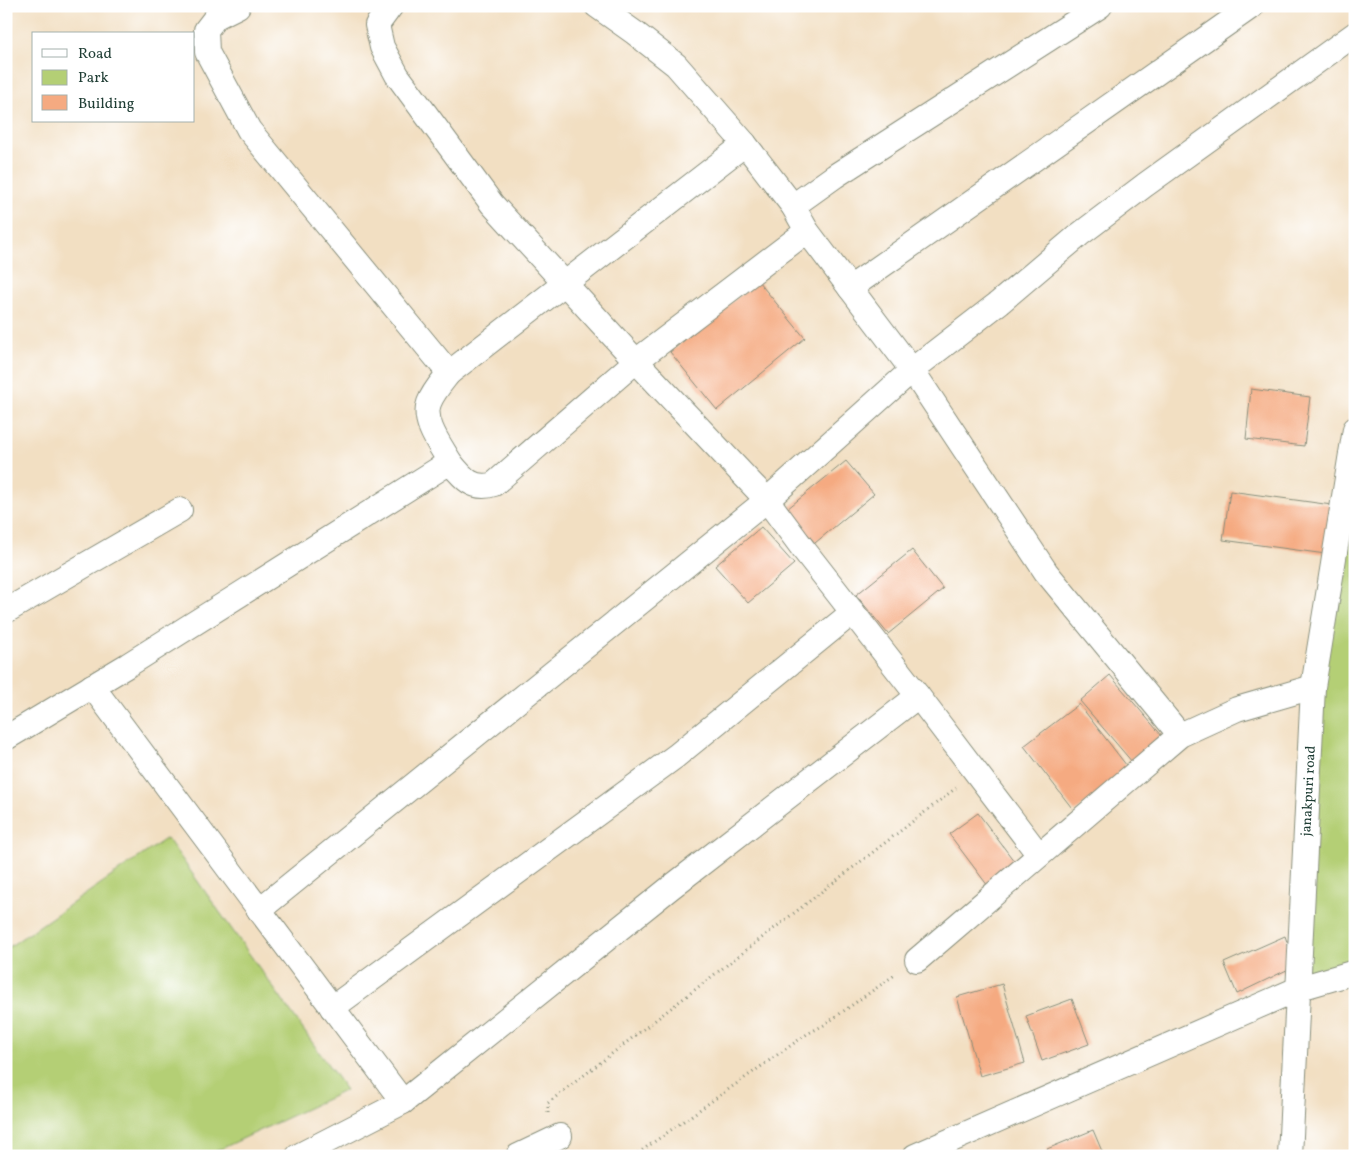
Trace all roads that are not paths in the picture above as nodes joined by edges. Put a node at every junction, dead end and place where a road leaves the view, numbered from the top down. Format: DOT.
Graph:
graph roads {
  1 [pos="238,6"];
  2 [pos="391,6"];
  3 [pos="597,6"];
  4 [pos="1100,6"];
  5 [pos="1252,6"];
  6 [pos="1355,34"];
  7 [pos="745,144"];
  8 [pos="793,206"];
  9 [pos="806,231"];
  10 [pos="564,283"];
  11 [pos="850,288"];
  12 [pos="636,361"];
  13 [pos="912,370"];
  14 [pos="449,373"];
  15 [pos="1354,437"];
  16 [pos="450,462"];
  17 [pos="768,500"];
  18 [pos="180,510"];
  19 [pos="6,611"];
  20 [pos="853,612"];
  21 [pos="92,686"];
  22 [pos="1313,687"];
  23 [pos="918,696"];
  24 [pos="1180,735"];
  25 [pos="6,738"];
  26 [pos="1039,856"];
  27 [pos="259,910"];
  28 [pos="917,960"];
  29 [pos="1355,972"];
  30 [pos="1300,988"];
  31 [pos="332,1008"];
  32 [pos="403,1102"];
  33 [pos="560,1136"];
  34 [pos="298,1156"];
  35 [pos="518,1156"];
  36 [pos="915,1156"];
  37 [pos="1290,1156"];
  1 -- 14 [label="street"];
  2 -- 10 [label="street"];
  3 -- 7 [label="street"];
  4 -- 8 [label="street"];
  5 -- 11 [label="street"];
  6 -- 13 [label="street"];
  7 -- 8 [label="street"];
  7 -- 10 [label="street"];
  8 -- 9 [label="street"];
  9 -- 11 [label="street"];
  9 -- 12 [label="street"];
  10 -- 12 [label="street"];
  10 -- 14 [label="street"];
  11 -- 13 [label="street"];
  12 -- 16 [label="street"];
  12 -- 17 [label="street"];
  13 -- 17 [label="street"];
  13 -- 24 [label="street"];
  14 -- 16 [label="street"];
  15 -- 22 [label="street, janakpuri road"];
  16 -- 21 [label="street"];
  17 -- 20 [label="street"];
  17 -- 27 [label="street"];
  18 -- 19 [label="street"];
  20 -- 23 [label="street"];
  20 -- 31 [label="street"];
  21 -- 25 [label="street"];
  21 -- 27 [label="street"];
  22 -- 24 [label="street"];
  22 -- 30 [label="street, janakpuri road"];
  23 -- 26 [label="street"];
  23 -- 32 [label="street"];
  24 -- 26 [label="street"];
  26 -- 28 [label="street"];
  27 -- 31 [label="street"];
  29 -- 30 [label="street"];
  30 -- 36 [label="street"];
  30 -- 37 [label="street, janakpuri road"];
  31 -- 32 [label="street"];
  32 -- 34 [label="street"];
  33 -- 35 [label="street"];
}
